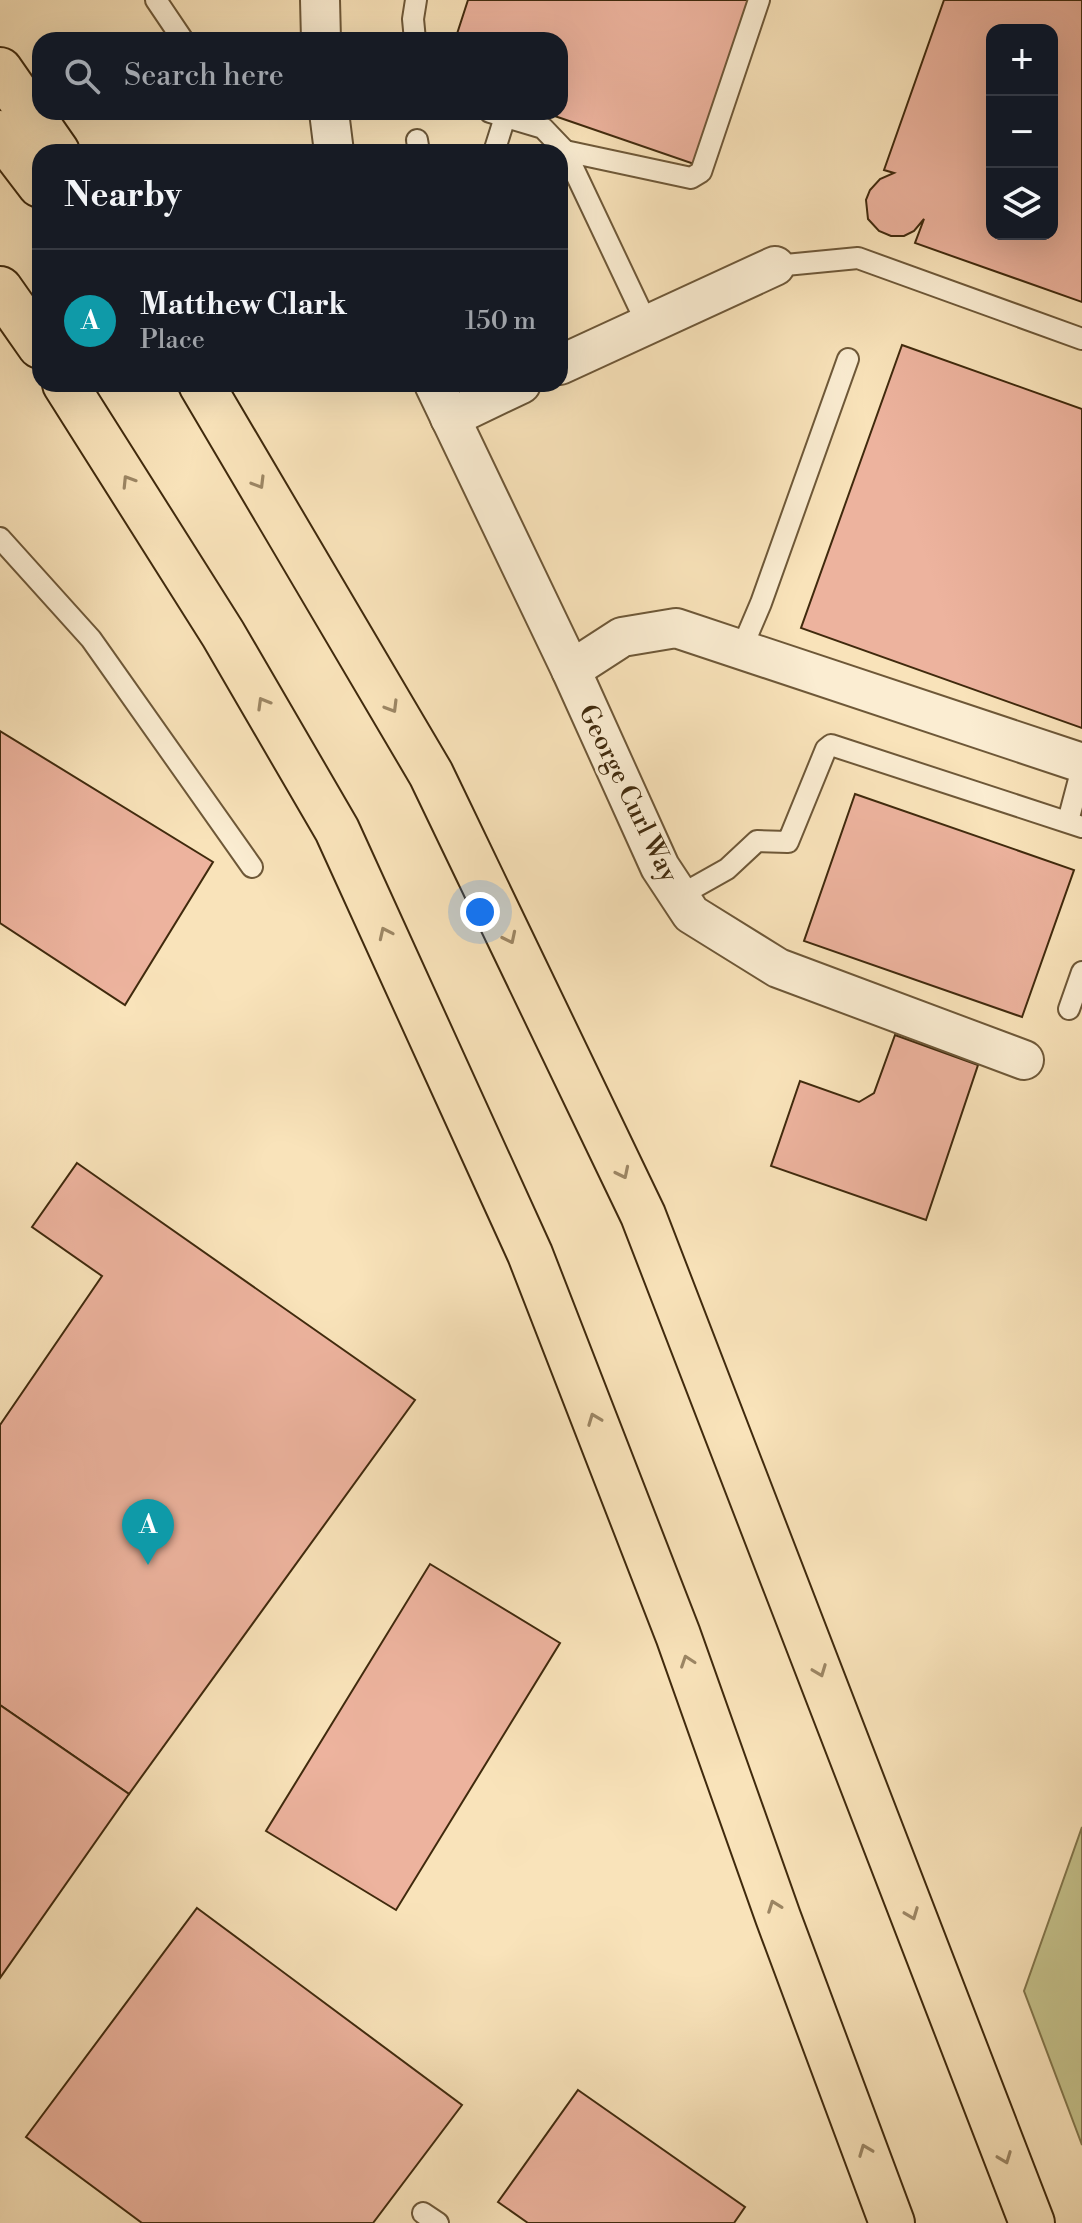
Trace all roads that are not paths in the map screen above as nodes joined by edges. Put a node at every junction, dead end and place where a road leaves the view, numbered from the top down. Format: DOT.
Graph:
graph roads {
  1 [pos="156,0"];
  2 [pos="320,0"];
  3 [pos="416,0"];
  4 [pos="759,0"];
  5 [pos="178,32"];
  6 [pos="321,32"];
  7 [pos="414,32"];
  8 [pos="0,70"];
  9 [pos="32,116"];
  10 [pos="35,120"];
  11 [pos="330,120"];
  12 [pos="497,120"];
  13 [pos="515,120"];
  14 [pos="0,133"];
  15 [pos="51,144"];
  16 [pos="333,144"];
  17 [pos="495,144"];
  18 [pos="558,144"];
  19 [pos="568,152"];
  20 [pos="568,157"];
  21 [pos="32,175"];
  22 [pos="775,266"];
  23 [pos="0,289"];
  24 [pos="22,324"];
  25 [pos="647,324"];
  26 [pos="1082,339"];
  27 [pos="848,359"];
  28 [pos="568,361"];
  29 [pos="70,392"];
  30 [pos="438,392"];
  31 [pos="504,392"];
  32 [pos="205,395"];
  33 [pos="450,418"];
  34 [pos="0,538"];
  35 [pos="741,650"];
  36 [pos="571,670"];
  37 [pos="1082,766"];
  38 [pos="1075,824"];
  39 [pos="252,867"];
  40 [pos="679,896"];
  41 [pos="1082,972"];
  42 [pos="1069,1009"];
  43 [pos="1024,1060"];
  44 [pos="892,2223"];
  45 [pos="1032,2223"];
  1 -- 5 [label="lane"];
  2 -- 6 [label="street"];
  3 -- 7 [label="lane"];
  4 -- 19 [label="lane"];
  8 -- 9 [label="highway"];
  10 -- 15 [label="highway"];
  11 -- 16 [label="street"];
  12 -- 17 [label="lane"];
  13 -- 18 [label="lane"];
  14 -- 21 [label="highway"];
  20 -- 25 [label="lane"];
  22 -- 25 [label="street"];
  22 -- 26 [label="lane"];
  23 -- 24 [label="highway"];
  25 -- 28 [label="street"];
  27 -- 35 [label="lane"];
  44 -- 29 [label="highway, one-way"];
  30 -- 33 [label="street, George Curl Way"];
  31 -- 33 [label="street"];
  32 -- 45 [label="highway, one-way"];
  33 -- 36 [label="street, George Curl Way"];
  34 -- 39 [label="lane"];
  35 -- 36 [label="street"];
  35 -- 37 [label="street"];
  36 -- 40 [label="street, George Curl Way"];
  37 -- 38 [label="lane"];
  38 -- 40 [label="lane"];
  40 -- 43 [label="street, George Curl Way"];
  41 -- 42 [label="lane"];
}
